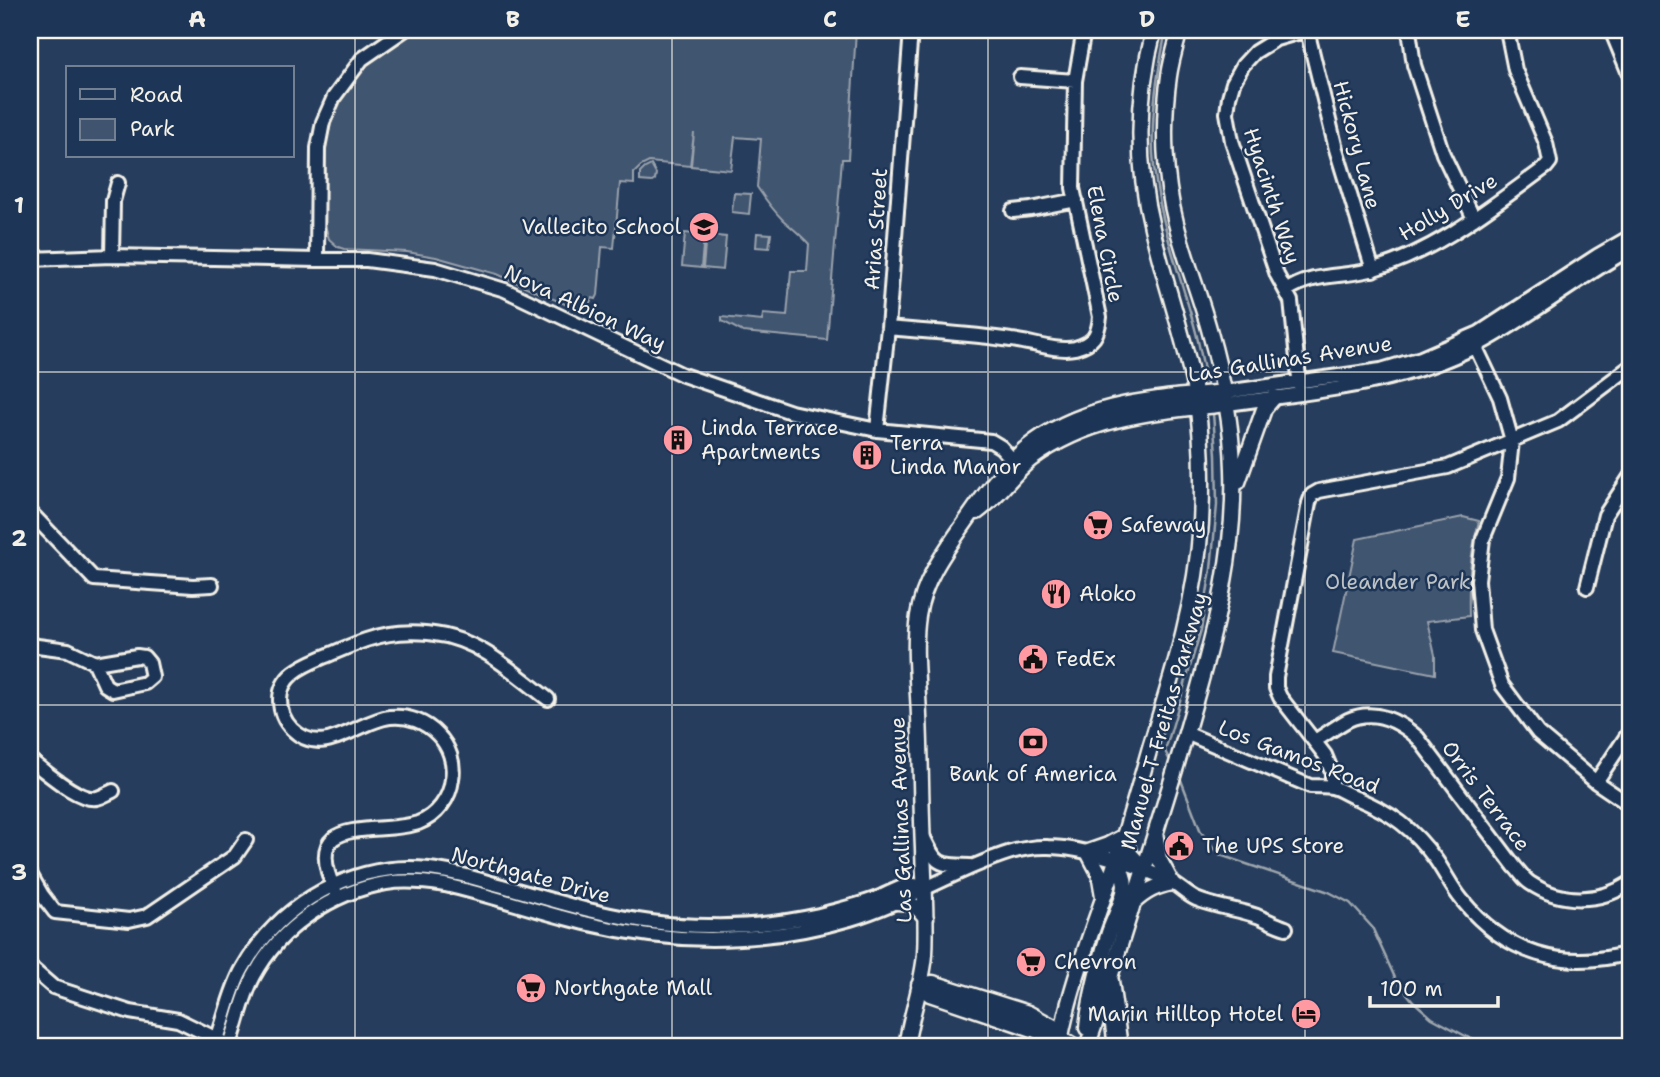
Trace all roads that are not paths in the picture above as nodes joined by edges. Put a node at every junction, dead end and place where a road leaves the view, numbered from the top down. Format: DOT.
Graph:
graph roads {
  1 [pos="404,30"];
  2 [pos="911,30"];
  3 [pos="1084,30"];
  4 [pos="1154,30"];
  5 [pos="1180,30"];
  6 [pos="1307,30"];
  7 [pos="1409,30"];
  8 [pos="1507,30"];
  9 [pos="1611,30"];
  10 [pos="1630,76"];
  11 [pos="1020,77"];
  12 [pos="1075,81"];
  13 [pos="118,183"];
  14 [pos="1076,200"];
  15 [pos="1013,211"];
  16 [pos="1474,219"];
  17 [pos="1630,237"];
  18 [pos="1630,249"];
  19 [pos="111,256"];
  20 [pos="30,259"];
  21 [pos="317,261"];
  22 [pos="1373,270"];
  23 [pos="1286,291"];
  24 [pos="888,328"];
  25 [pos="1473,342"];
  26 [pos="1630,367"];
  27 [pos="1300,388"];
  28 [pos="1274,397"];
  29 [pos="1211,399"];
  30 [pos="877,430"];
  31 [pos="1512,440"];
  32 [pos="1017,465"];
  33 [pos="1630,477"];
  34 [pos="1234,494"];
  35 [pos="30,512"];
  36 [pos="212,585"];
  37 [pos="1587,587"];
  38 [pos="30,645"];
  39 [pos="95,663"];
  40 [pos="548,699"];
  41 [pos="1630,731"];
  42 [pos="1186,733"];
  43 [pos="1315,741"];
  44 [pos="30,760"];
  45 [pos="1596,782"];
  46 [pos="1332,788"];
  47 [pos="113,790"];
  48 [pos="1630,805"];
  49 [pos="1155,834"];
  50 [pos="922,835"];
  51 [pos="1124,837"];
  52 [pos="246,839"];
  53 [pos="1088,852"];
  54 [pos="1116,861"];
  55 [pos="974,866"];
  56 [pos="1144,869"];
  57 [pos="30,874"];
  58 [pos="1172,883"];
  59 [pos="1630,883"];
  60 [pos="925,887"];
  61 [pos="335,892"];
  62 [pos="1103,896"];
  63 [pos="896,902"];
  64 [pos="1133,903"];
  65 [pos="926,918"];
  66 [pos="1286,928"];
  67 [pos="766,931"];
  68 [pos="1630,953"];
  69 [pos="30,967"];
  70 [pos="1109,981"];
  71 [pos="919,985"];
  72 [pos="1072,993"];
  73 [pos="1026,1020"];
  74 [pos="1060,1042"];
  75 [pos="223,1044"];
  76 [pos="906,1047"];
  77 [pos="1042,1047"];
  78 [pos="1075,1047"];
  79 [pos="1086,1047"];
  80 [pos="1118,1047"];
  1 -- 21 [label="street"];
  2 -- 24 [label="street, Arias Street"];
  3 -- 12 [label="street, Elena Circle"];
  4 -- 29 [label="main road, Manuel T Freitas Parkway"];
  5 -- 29 [label="main road, Manuel T Freitas Parkway"];
  6 -- 22 [label="street, Hickory Lane"];
  6 -- 23 [label="street, Hyacinth Way"];
  7 -- 16 [label="street"];
  8 -- 16 [label="street, Holly Drive"];
  9 -- 10 [label="street"];
  11 -- 12 [label="street"];
  12 -- 14 [label="street, Elena Circle"];
  13 -- 19 [label="street"];
  14 -- 15 [label="street"];
  14 -- 24 [label="street, Elena Circle"];
  16 -- 22 [label="street, Holly Drive"];
  17 -- 25 [label="street, Las Gallinas Avenue"];
  18 -- 25 [label="street, Las Gallinas Avenue"];
  19 -- 20 [label="street, Nova Albion Way"];
  19 -- 21 [label="street, Nova Albion Way"];
  21 -- 30 [label="street, Nova Albion Way"];
  22 -- 23 [label="street, Holly Drive"];
  23 -- 27 [label="street"];
  24 -- 30 [label="street, Arias Street"];
  25 -- 27 [label="street, Las Gallinas Avenue"];
  25 -- 31 [label="street"];
  26 -- 31 [label="street"];
  27 -- 28 [label="street, Las Gallinas Avenue"];
  27 -- 29 [label="street, Las Gallinas Avenue"];
  28 -- 29 [label="street, Las Gallinas Avenue"];
  28 -- 34 [label="main road"];
  29 -- 32 [label="main road, Las Gallinas Avenue"];
  29 -- 34 [label="main road, Manuel T Freitas Parkway"];
  29 -- 51 [label="main road, Manuel T Freitas Parkway"];
  30 -- 32 [label="street, Nova Albion Way"];
  31 -- 43 [label="street"];
  31 -- 45 [label="street"];
  32 -- 50 [label="main road, Las Gallinas Avenue"];
  33 -- 37 [label="street"];
  34 -- 42 [label="main road, Manuel T Freitas Parkway"];
  35 -- 36 [label="street"];
  38 -- 39 [label="street"];
  40 -- 61 [label="street"];
  41 -- 45 [label="street"];
  42 -- 46 [label="street, Los Gamos Road"];
  42 -- 49 [label="main road, Manuel T Freitas Parkway"];
  43 -- 46 [label="street"];
  43 -- 59 [label="street, Orris Terrace"];
  44 -- 47 [label="street"];
  45 -- 48 [label="street"];
  46 -- 68 [label="street, Los Gamos Road"];
  49 -- 56 [label="main road, Manuel T Freitas Parkway"];
  49 -- 58 [label="main road"];
  50 -- 55 [label="street"];
  50 -- 60 [label="main road, Las Gallinas Avenue"];
  51 -- 53 [label="main road"];
  51 -- 54 [label="main road, Manuel T Freitas Parkway"];
  51 -- 56 [label="main road"];
  52 -- 57 [label="street"];
  53 -- 54 [label="street, Northgate Drive"];
  53 -- 55 [label="street, Northgate Drive"];
  53 -- 62 [label="main road"];
  54 -- 56 [label="street, Northgate Drive"];
  54 -- 62 [label="main road, Manuel T Freitas Parkway"];
  54 -- 79 [label="main road"];
  55 -- 60 [label="street, Northgate Drive"];
  56 -- 58 [label="street, Northgate Drive"];
  56 -- 64 [label="main road, Manuel T Freitas Parkway"];
  58 -- 64 [label="main road"];
  58 -- 66 [label="street, Northgate Drive"];
  60 -- 63 [label="street, Northgate Drive"];
  60 -- 65 [label="main road, Las Gallinas Avenue"];
  60 -- 67 [label="street, Northgate Drive"];
  61 -- 67 [label="street, Northgate Drive"];
  61 -- 75 [label="street, Northgate Drive"];
  62 -- 72 [label="main road, Manuel T Freitas Parkway"];
  63 -- 65 [label="main road"];
  63 -- 67 [label="street, Northgate Drive"];
  64 -- 70 [label="main road, Manuel T Freitas Parkway"];
  65 -- 71 [label="main road, Las Gallinas Avenue"];
  69 -- 75 [label="street"];
  70 -- 79 [label="main road, Manuel T Freitas Parkway"];
  70 -- 80 [label="highway"];
  71 -- 73 [label="main road"];
  71 -- 76 [label="main road, Las Gallinas Avenue"];
  72 -- 73 [label="main road"];
  72 -- 74 [label="main road, Manuel T Freitas Parkway"];
  73 -- 74 [label="main road"];
  73 -- 77 [label="main road"];
  74 -- 78 [label="main road"];
}
